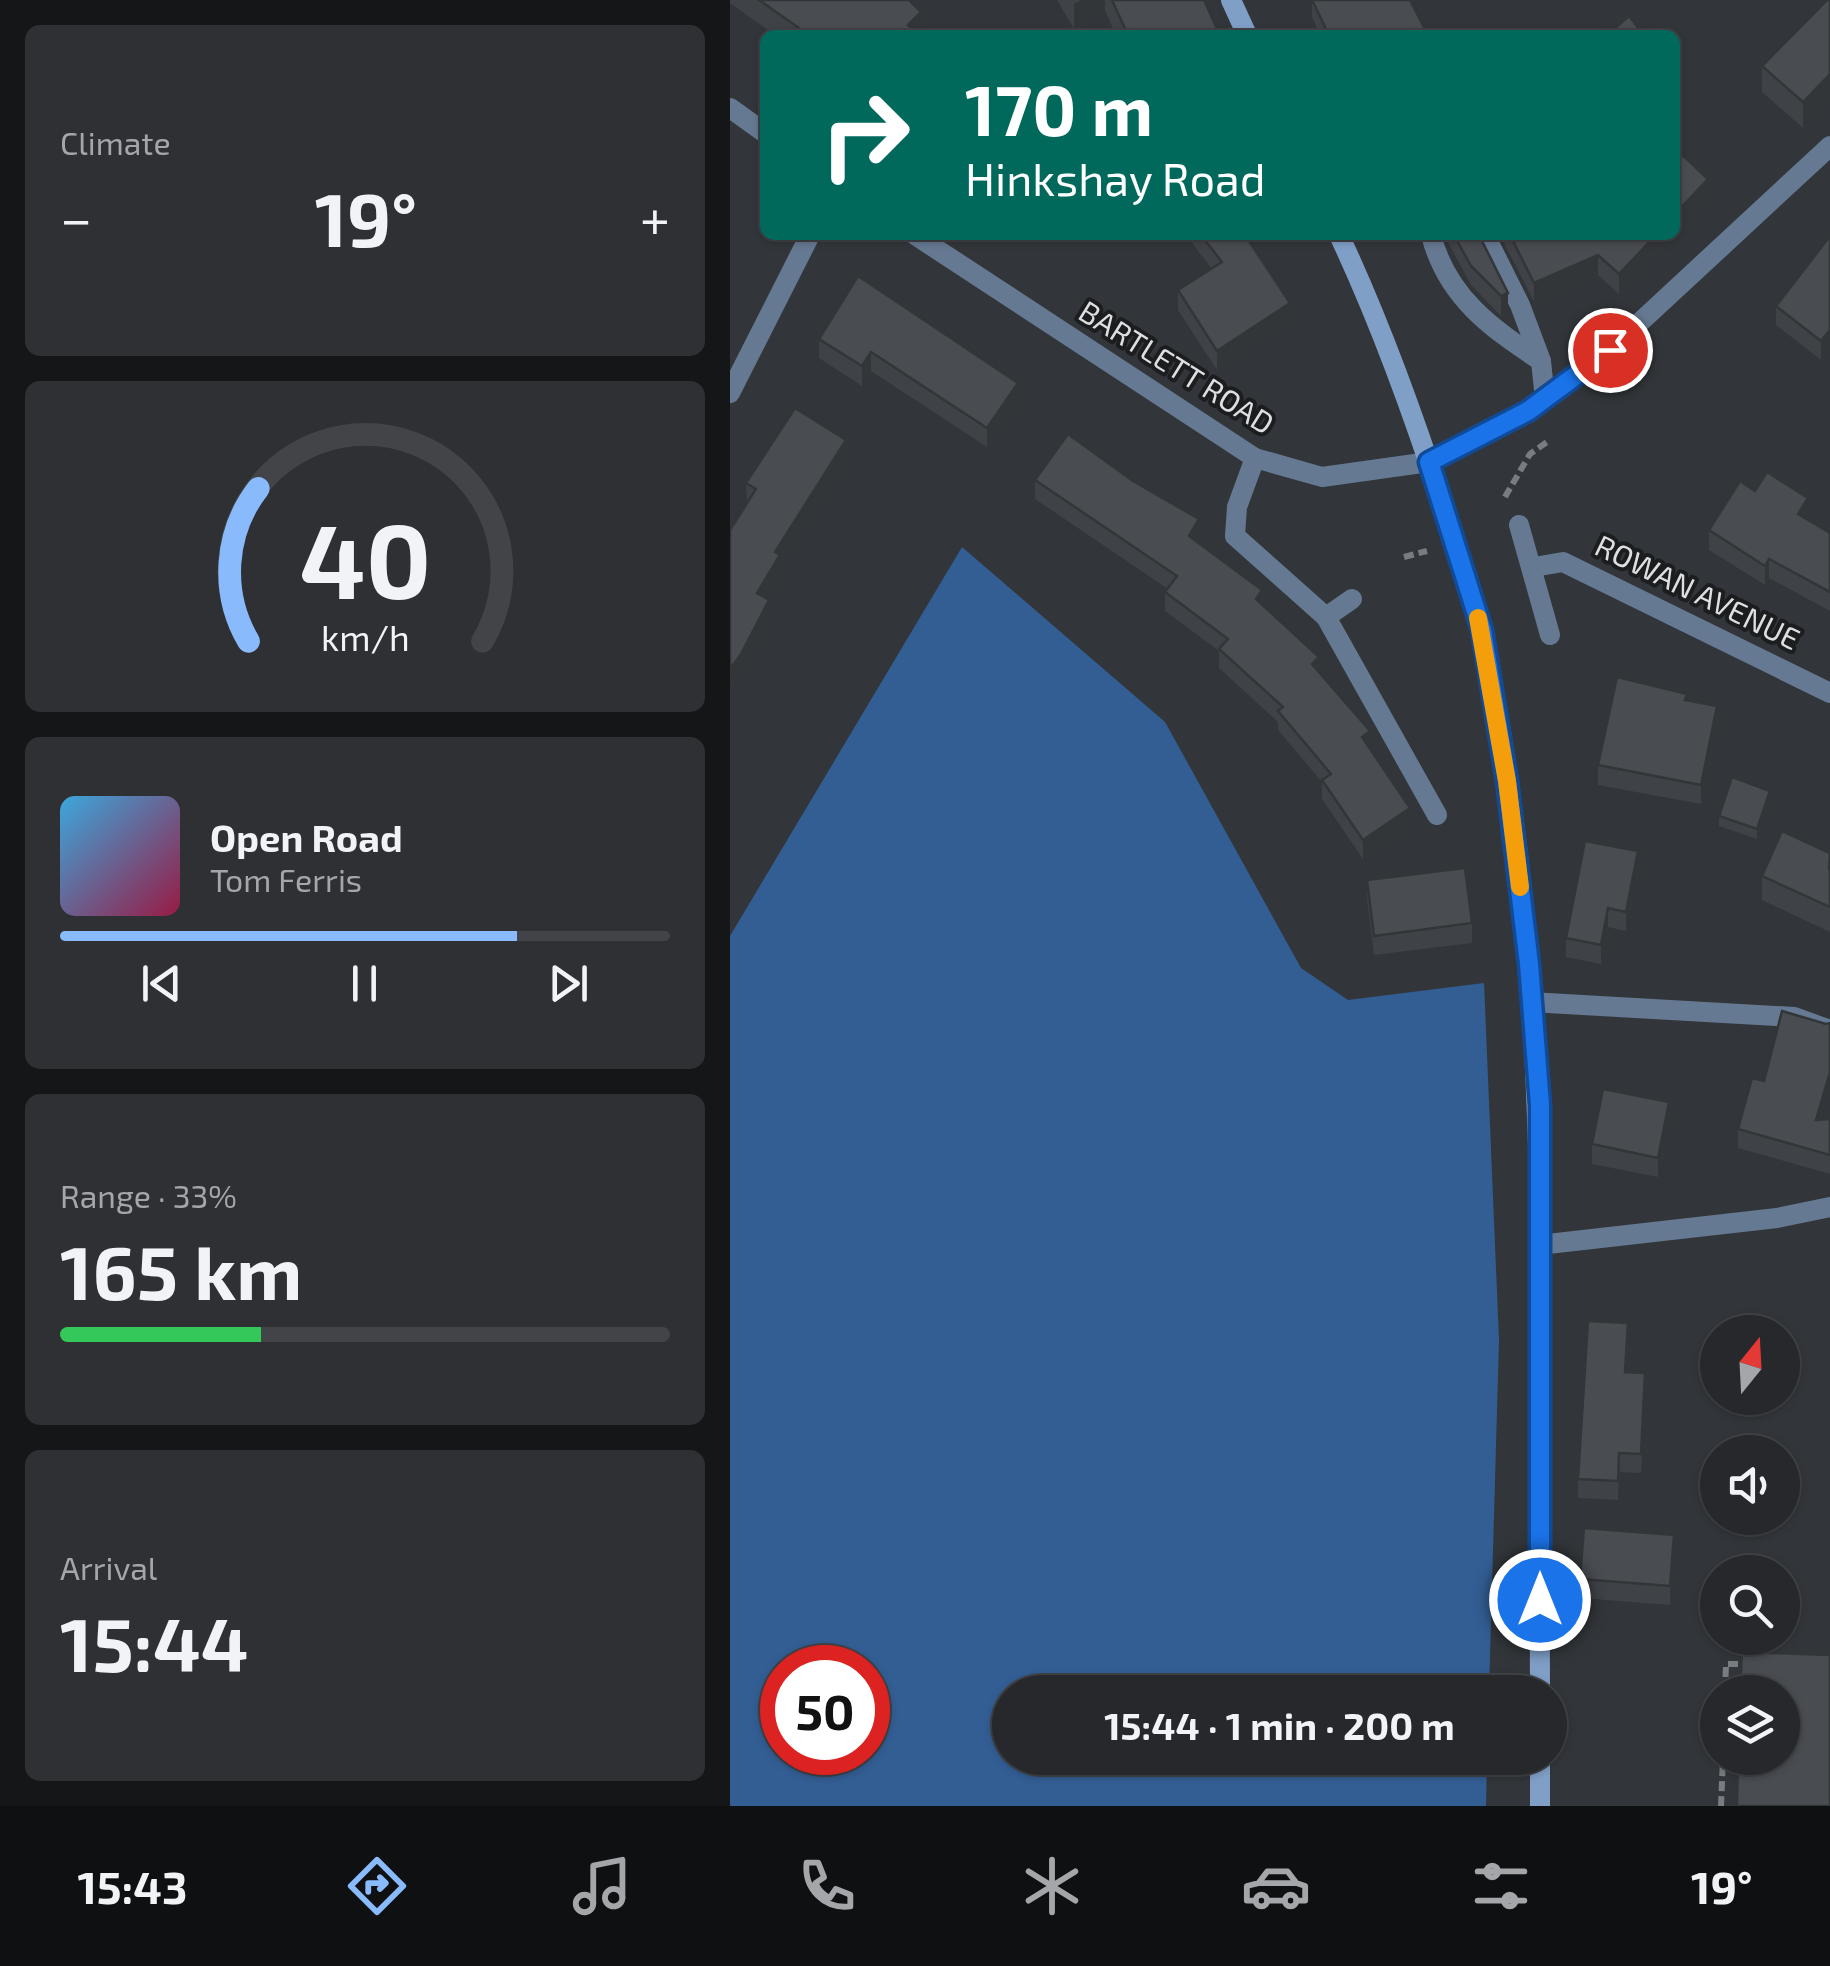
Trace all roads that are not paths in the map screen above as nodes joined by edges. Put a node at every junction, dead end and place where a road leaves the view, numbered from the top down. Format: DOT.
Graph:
graph roads {
  1 [pos="1230,0"];
  2 [pos="1245,30"];
  3 [pos="730,108"];
  4 [pos="760,129"];
  5 [pos="1830,146"];
  6 [pos="807,240"];
  7 [pos="922,240"];
  8 [pos="1341,240"];
  9 [pos="1432,240"];
  10 [pos="1488,240"];
  11 [pos="1541,362"];
  12 [pos="730,393"];
  13 [pos="1545,399"];
  14 [pos="1255,458"];
  15 [pos="1429,462"];
  16 [pos="1519,526"];
  17 [pos="1534,567"];
  18 [pos="1352,599"];
  19 [pos="1326,617"];
  20 [pos="1550,635"];
  21 [pos="1830,693"];
  22 [pos="1436,815"];
  23 [pos="1530,1002"];
  24 [pos="1830,1030"];
  25 [pos="1830,1207"];
  26 [pos="1540,1245"];
  27 [pos="1540,1675"];
  28 [pos="1540,1775"];
  29 [pos="1540,1806"];
  1 -- 2 [label="main road"];
  3 -- 4 [label="street"];
  5 -- 13 [label="street"];
  6 -- 12 [label="street"];
  7 -- 14 [label="street, BARTLETT ROAD"];
  8 -- 15 [label="main road"];
  9 -- 11 [label="street"];
  10 -- 11 [label="street"];
  11 -- 13 [label="street"];
  13 -- 15 [label="street"];
  14 -- 15 [label="street, BARTLETT ROAD"];
  14 -- 19 [label="street"];
  15 -- 23 [label="main road"];
  16 -- 17 [label="street"];
  17 -- 20 [label="street"];
  17 -- 21 [label="street, ROWAN AVENUE"];
  18 -- 19 [label="street"];
  19 -- 22 [label="street"];
  23 -- 24 [label="street"];
  23 -- 26 [label="main road"];
  25 -- 26 [label="street"];
  26 -- 27 [label="main road"];
  28 -- 29 [label="main road"];
}
